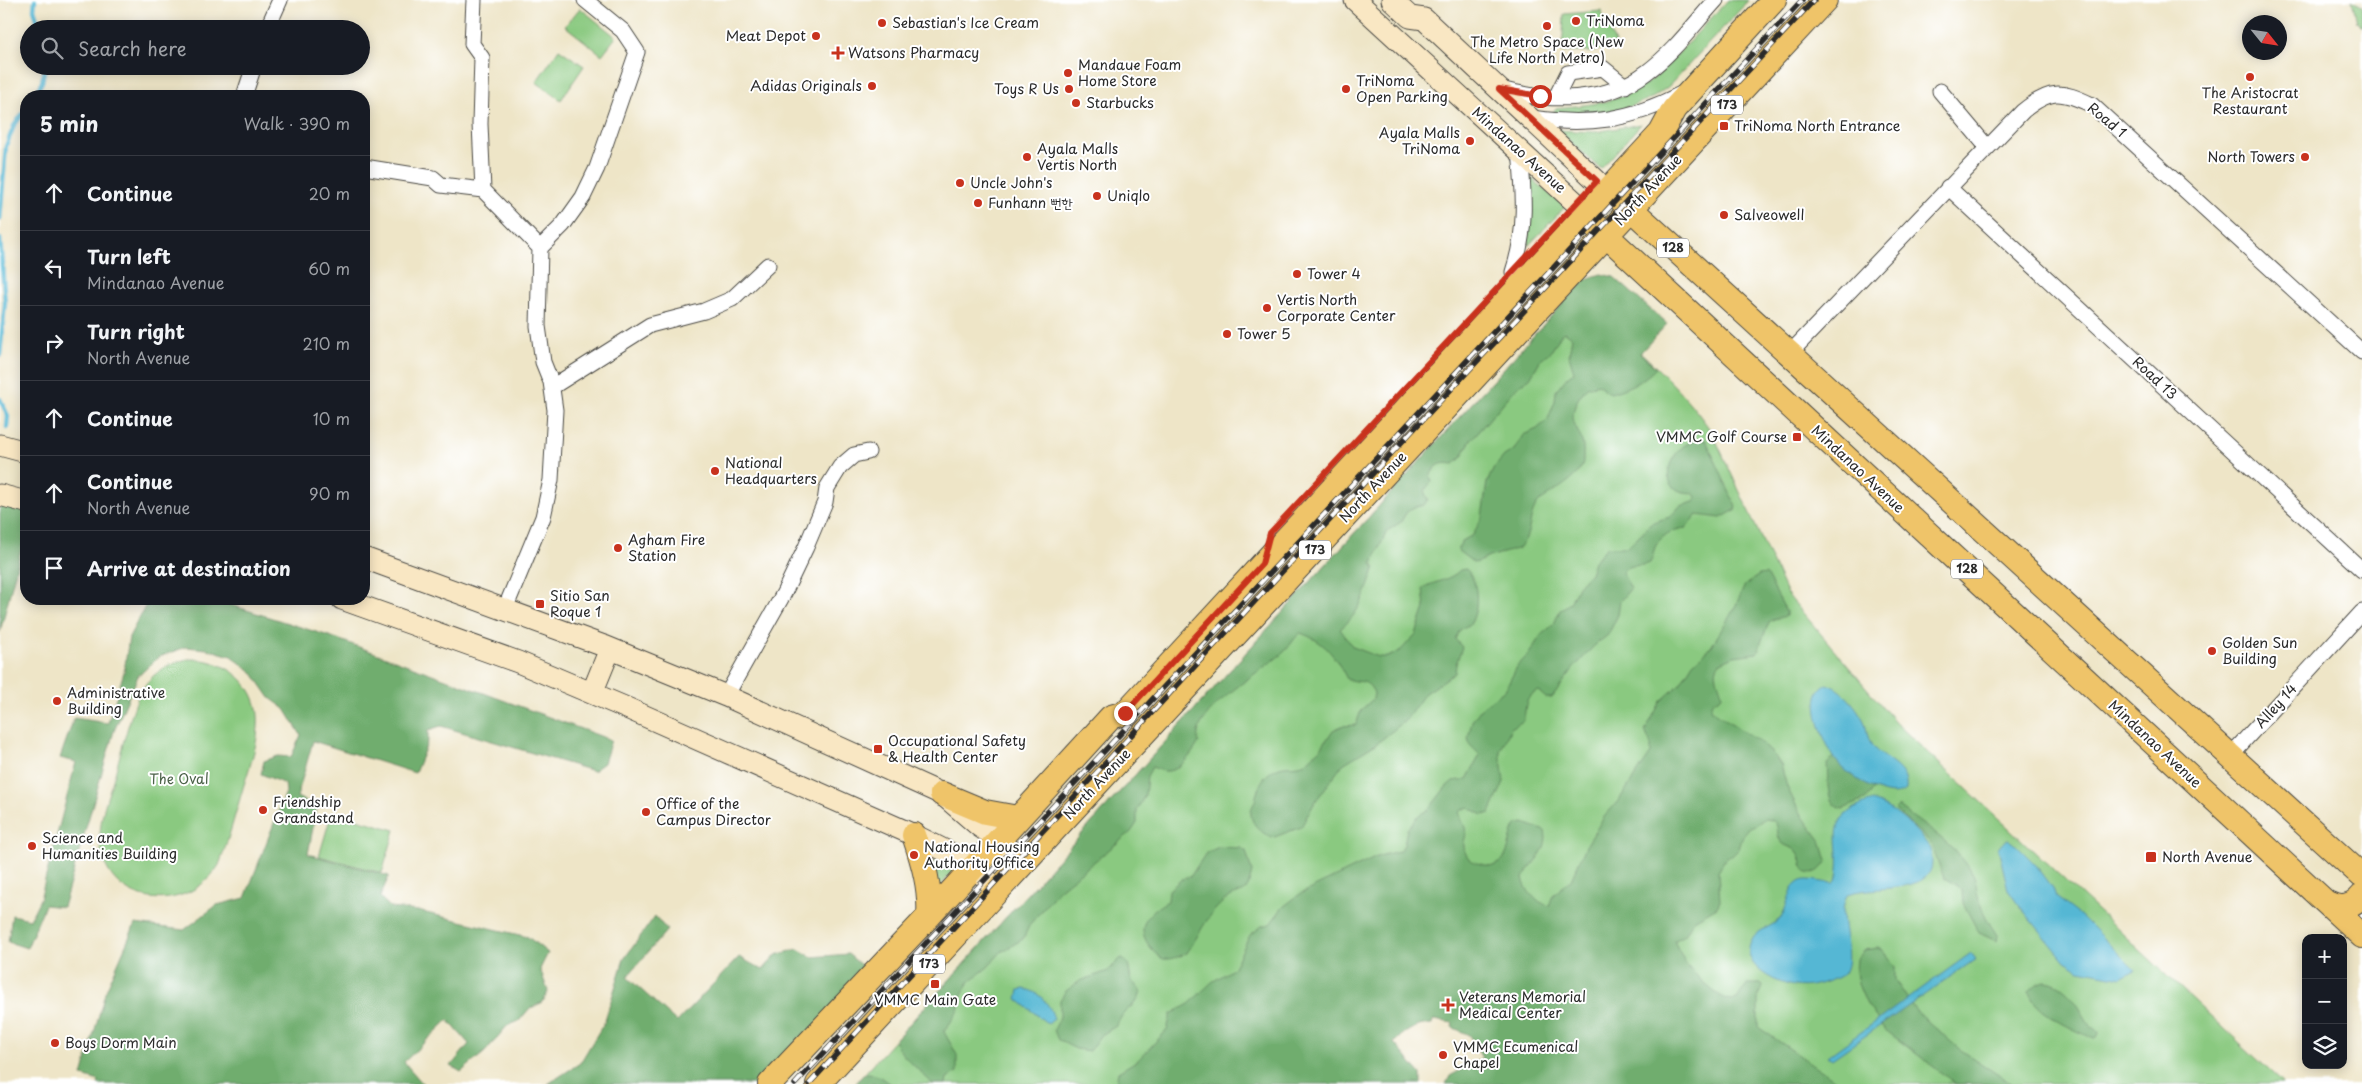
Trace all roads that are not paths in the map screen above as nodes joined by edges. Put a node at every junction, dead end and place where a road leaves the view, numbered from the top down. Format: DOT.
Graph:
graph roads {
  1 [pos="280,0"];
  2 [pos="474,0"];
  3 [pos="585,0"];
  4 [pos="1356,0"];
  5 [pos="1392,0"];
  6 [pos="1716,0"];
  7 [pos="1757,0"];
  8 [pos="1774,0"];
  9 [pos="1825,0"];
  10 [pos="271,20"];
  11 [pos="1750,26"];
  12 [pos="251,75"];
  13 [pos="1625,86"];
  14 [pos="1695,87"];
  15 [pos="1499,89"];
  16 [pos="246,90"];
  17 [pos="1940,91"];
  18 [pos="1556,97"];
  19 [pos="1531,118"];
  20 [pos="1987,147"];
  21 [pos="1520,151"];
  22 [pos="1574,159"];
  23 [pos="370,168"];
  24 [pos="1553,181"];
  25 [pos="1604,185"];
  26 [pos="1948,187"];
  27 [pos="483,190"];
  28 [pos="1581,209"];
  29 [pos="1630,210"];
  30 [pos="1606,236"];
  31 [pos="540,248"];
  32 [pos="768,265"];
  33 [pos="1513,272"];
  34 [pos="2362,352"];
  35 [pos="1448,353"];
  36 [pos="1790,354"];
  37 [pos="552,386"];
  38 [pos="0,445"];
  39 [pos="20,450"];
  40 [pos="868,452"];
  41 [pos="0,495"];
  42 [pos="20,500"];
  43 [pos="1287,522"];
  44 [pos="370,560"];
  45 [pos="1262,564"];
  46 [pos="2362,570"];
  47 [pos="359,605"];
  48 [pos="505,608"];
  49 [pos="2362,612"];
  50 [pos="610,649"];
  51 [pos="592,694"];
  52 [pos="726,696"];
  53 [pos="1111,717"];
  54 [pos="2230,756"];
  55 [pos="942,794"];
  56 [pos="1018,818"];
  57 [pos="914,835"];
  58 [pos="998,839"];
  59 [pos="1023,864"];
  60 [pos="974,865"];
  61 [pos="2362,876"];
  62 [pos="997,891"];
  63 [pos="2362,896"];
  64 [pos="2327,903"];
  65 [pos="929,916"];
  66 [pos="2362,936"];
  67 [pos="770,1084"];
  68 [pos="818,1084"];
  1 -- 10 [label="street"];
  2 -- 27 [label="street"];
  3 -- 31 [label="street"];
  4 -- 21 [label="main road, Mindanao Avenue"];
  5 -- 15 [label="main road"];
  6 -- 13 [label="street"];
  7 -- 11 [label="main road"];
  8 -- 11 [label="main road, North Avenue / 173"];
  9 -- 29 [label="main road, North Avenue / 173"];
  11 -- 14 [label="main road, North Avenue / 173"];
  12 -- 16 [label="street"];
  13 -- 18 [label="street"];
  13 -- 18 [label="street"];
  14 -- 19 [label="street"];
  14 -- 25 [label="main road, North Avenue / 173"];
  15 -- 18 [label="street"];
  15 -- 19 [label="main road"];
  17 -- 20 [label="street"];
  19 -- 22 [label="main road"];
  20 -- 26 [label="street, Road 1"];
  20 -- 34 [label="street, Road 1"];
  21 -- 24 [label="main road, Mindanao Avenue"];
  21 -- 33 [label="street"];
  22 -- 24 [label="main road"];
  22 -- 25 [label="main road"];
  23 -- 27 [label="street"];
  24 -- 28 [label="main road, Mindanao Avenue"];
  25 -- 28 [label="main road, North Avenue / 173"];
  25 -- 29 [label="main road, 128"];
  26 -- 36 [label="street, Road 1"];
  26 -- 46 [label="street, Road 13"];
  27 -- 31 [label="street"];
  28 -- 30 [label="main road, Mindanao Avenue / 128"];
  28 -- 33 [label="main road, North Avenue / 173"];
  28 -- 35 [label="main road, North Avenue / 173"];
  29 -- 30 [label="main road, North Avenue / 173"];
  29 -- 36 [label="main road, 128"];
  30 -- 59 [label="main road, North Avenue / 173"];
  30 -- 64 [label="main road, Mindanao Avenue / 128"];
  31 -- 37 [label="street"];
  32 -- 37 [label="street"];
  33 -- 35 [label="main road, North Avenue / 173"];
  35 -- 43 [label="main road, North Avenue / 173"];
  36 -- 54 [label="main road, 128"];
  37 -- 48 [label="street"];
  38 -- 39 [label="main road"];
  40 -- 52 [label="street"];
  41 -- 42 [label="main road"];
  43 -- 45 [label="main road"];
  43 -- 45 [label="main road, North Avenue / 173"];
  43 -- 53 [label="main road, North Avenue / 173"];
  44 -- 48 [label="main road"];
  45 -- 53 [label="main road, North Avenue / 173"];
  47 -- 51 [label="main road"];
  48 -- 50 [label="main road"];
  49 -- 54 [label="street, Alley 14"];
  50 -- 51 [label="main road"];
  50 -- 52 [label="main road"];
  51 -- 57 [label="main road"];
  52 -- 55 [label="main road"];
  53 -- 56 [label="main road, North Avenue / 173"];
  54 -- 61 [label="main road, 128"];
  55 -- 56 [label="main road"];
  55 -- 58 [label="main road"];
  56 -- 58 [label="main road, North Avenue / 173"];
  57 -- 60 [label="main road"];
  57 -- 65 [label="main road"];
  58 -- 59 [label="main road"];
  58 -- 60 [label="main road, North Avenue / 173"];
  59 -- 62 [label="main road, North Avenue / 173"];
  60 -- 62 [label="main road"];
  60 -- 65 [label="main road, North Avenue / 173"];
  62 -- 68 [label="main road, North Avenue / 173"];
  63 -- 64 [label="main road"];
  64 -- 66 [label="main road, Mindanao Avenue / 128"];
  65 -- 67 [label="main road, North Avenue / 173"];
}
